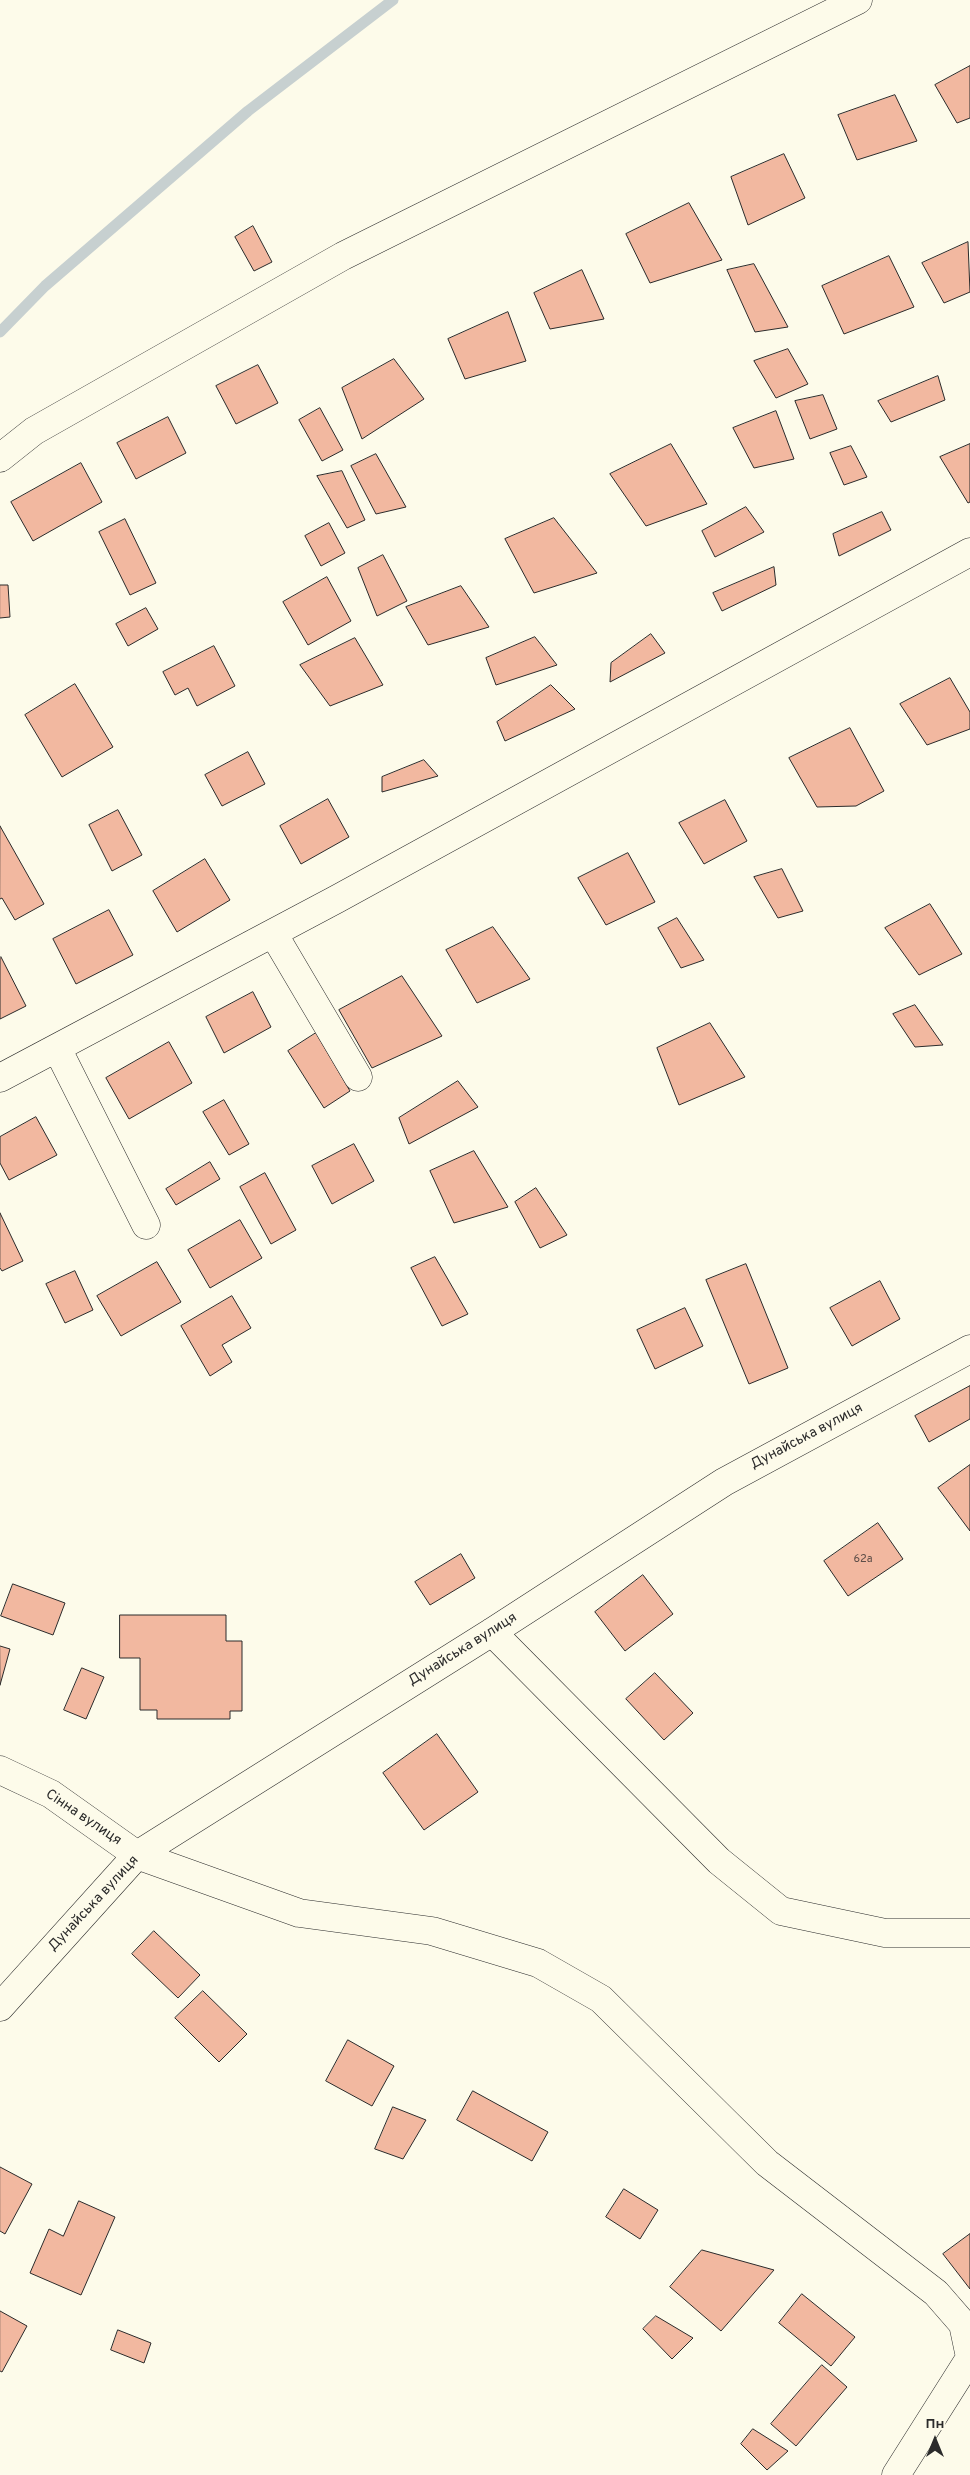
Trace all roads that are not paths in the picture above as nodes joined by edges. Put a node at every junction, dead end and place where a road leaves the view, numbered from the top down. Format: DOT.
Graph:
graph roads {
  1 [pos="858,0"];
  2 [pos="0,458"];
  3 [pos="970,552"];
  4 [pos="273,933"];
  5 [pos="57,1048"];
  6 [pos="358,1077"];
  7 [pos="0,1078"];
  8 [pos="146,1225"];
  9 [pos="970,1349"];
  10 [pos="492,1632"];
  11 [pos="0,1770"];
  12 [pos="137,1855"];
  13 [pos="970,1933"];
  14 [pos="0,2007"];
  15 [pos="970,2357"];
  16 [pos="896,2475"];
  1 -- 2 [label="street"];
  3 -- 4 [label="street"];
  4 -- 5 [label="street"];
  4 -- 6 [label="street"];
  5 -- 7 [label="street"];
  5 -- 8 [label="street"];
  9 -- 10 [label="street, Дунайська вулиця"];
  10 -- 12 [label="street, Дунайська вулиця"];
  10 -- 13 [label="street"];
  11 -- 12 [label="street, Сінна вулиця"];
  12 -- 14 [label="street, Дунайська вулиця"];
  12 -- 15 [label="street, Сінна вулиця"];
  15 -- 16 [label="street"];
}
